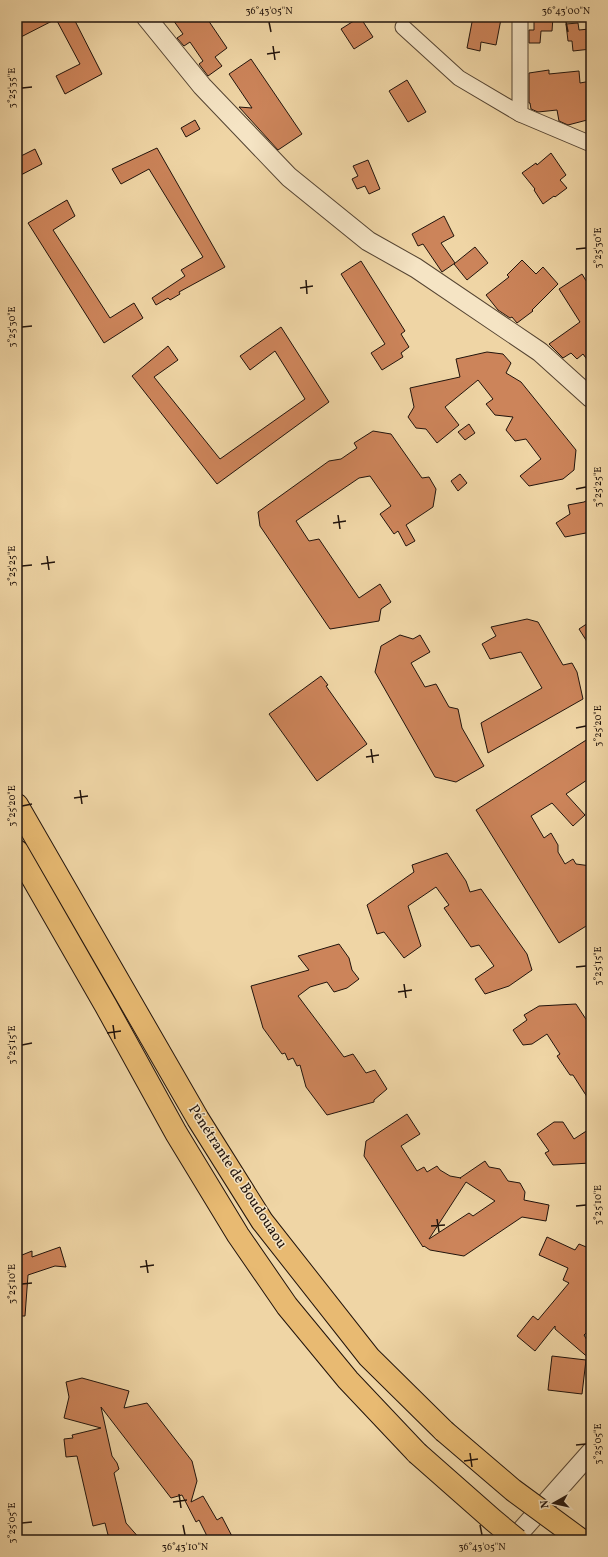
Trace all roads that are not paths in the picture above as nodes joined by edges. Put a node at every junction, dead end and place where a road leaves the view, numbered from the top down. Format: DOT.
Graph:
graph roads {
  1 [pos="146,17"];
  2 [pos="520,17"];
  3 [pos="403,27"];
  4 [pos="520,114"];
  5 [pos="591,144"];
  6 [pos="591,398"];
  7 [pos="17,805"];
  8 [pos="17,850"];
  9 [pos="591,1452"];
  10 [pos="513,1540"];
  11 [pos="517,1540"];
  12 [pos="581,1540"];
  1 -- 6 [label="street"];
  2 -- 4 [label="street"];
  3 -- 4 [label="street"];
  4 -- 5 [label="street"];
  7 -- 12 [label="highway, Pénétrante de Boudouaou, bridge"];
  8 -- 11 [label="highway, Pénétrante de Boudouaou, bridge"];
  9 -- 10 [label="street"];
}
